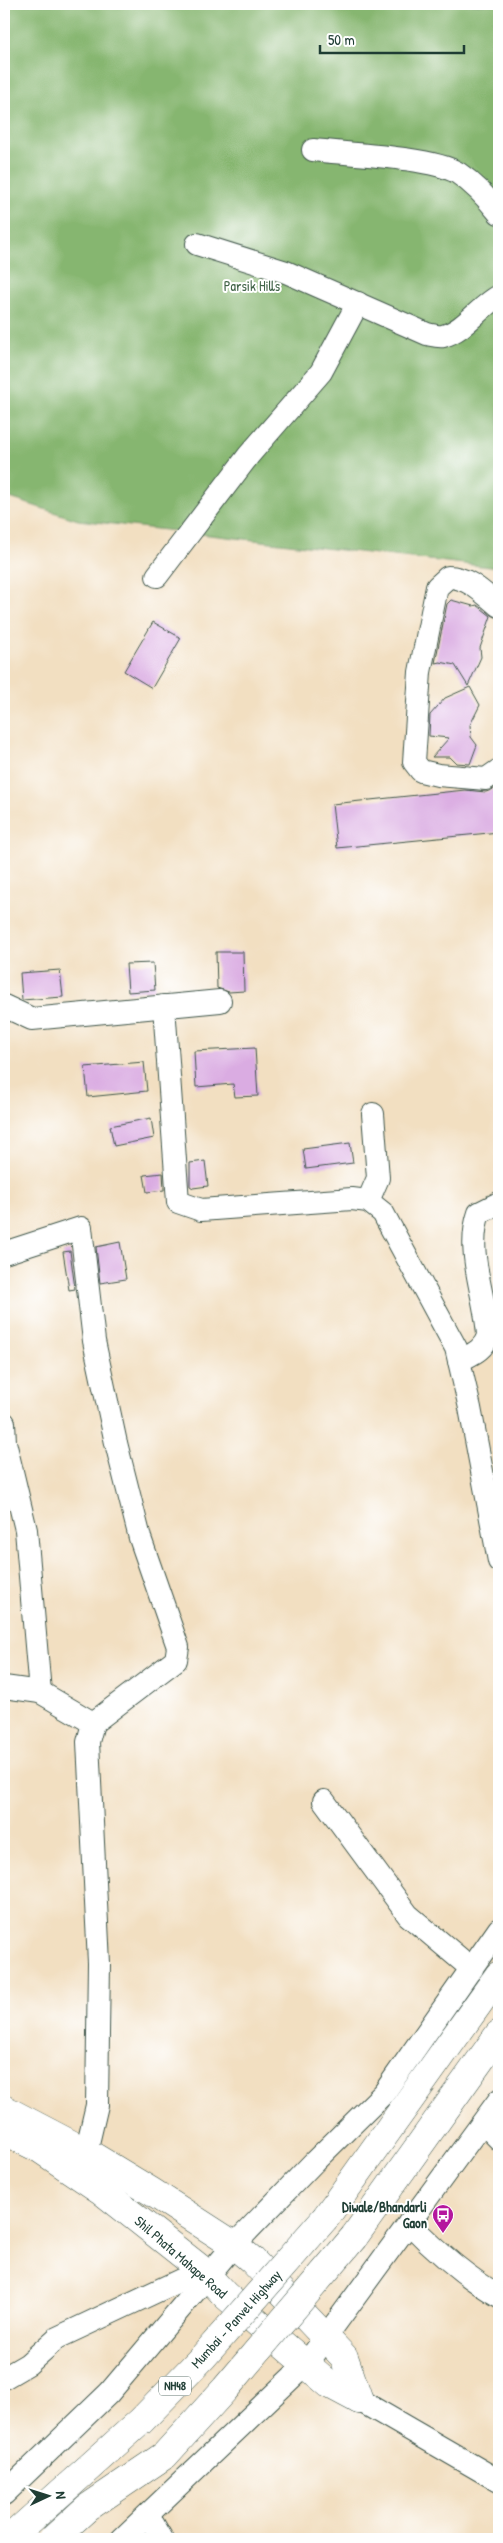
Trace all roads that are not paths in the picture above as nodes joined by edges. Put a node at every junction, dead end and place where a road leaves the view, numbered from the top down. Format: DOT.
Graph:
graph roads {
  1 [pos="313,150"];
  2 [pos="499,213"];
  3 [pos="196,244"];
  4 [pos="499,296"];
  5 [pos="358,303"];
  6 [pos="157,576"];
  7 [pos="499,606"];
  8 [pos="499,770"];
  9 [pos="220,1001"];
  10 [pos="4,1006"];
  11 [pos="164,1006"];
  12 [pos="373,1114"];
  13 [pos="368,1201"];
  14 [pos="499,1203"];
  15 [pos="4,1253"];
  16 [pos="459,1361"];
  17 [pos="4,1423"];
  18 [pos="499,1561"];
  19 [pos="4,1687"];
  20 [pos="40,1692"];
  21 [pos="92,1723"];
  22 [pos="324,1800"];
  23 [pos="499,1930"];
  24 [pos="472,1969"];
  25 [pos="499,1975"];
  26 [pos="499,2034"];
  27 [pos="499,2100"];
  28 [pos="4,2109"];
  29 [pos="483,2123"];
  30 [pos="4,2131"];
  31 [pos="499,2140"];
  32 [pos="86,2152"];
  33 [pos="410,2223"];
  34 [pos="234,2245"];
  35 [pos="205,2274"];
  36 [pos="499,2296"];
  37 [pos="326,2338"];
  38 [pos="306,2364"];
  39 [pos="4,2378"];
  40 [pos="359,2400"];
  41 [pos="499,2480"];
  42 [pos="4,2494"];
  43 [pos="148,2515"];
  44 [pos="9,2539"];
  45 [pos="53,2539"];
  46 [pos="122,2539"];
  47 [pos="162,2539"];
  1 -- 2 [label="street"];
  3 -- 5 [label="street"];
  4 -- 5 [label="street"];
  5 -- 6 [label="street"];
  7 -- 8 [label="street"];
  9 -- 11 [label="street"];
  10 -- 11 [label="street"];
  11 -- 13 [label="street"];
  12 -- 13 [label="street"];
  13 -- 16 [label="street"];
  14 -- 16 [label="street"];
  15 -- 21 [label="street"];
  16 -- 18 [label="street"];
  17 -- 20 [label="street"];
  19 -- 20 [label="street"];
  20 -- 21 [label="street"];
  21 -- 32 [label="street"];
  22 -- 24 [label="street"];
  23 -- 24 [label="street"];
  24 -- 34 [label="street"];
  25 -- 44 [label="main road, Mumbai - Panvel Highway / NH48, bridge"];
  26 -- 45 [label="main road, bridge"];
  27 -- 29 [label="street"];
  28 -- 32 [label="main road"];
  29 -- 31 [label="street"];
  29 -- 33 [label="street"];
  30 -- 35 [label="main road, Shil Phata Mahape Road"];
  32 -- 34 [label="main road"];
  33 -- 36 [label="street"];
  33 -- 37 [label="street"];
  34 -- 35 [label="street"];
  34 -- 37 [label="main road"];
  35 -- 38 [label="main road, Shil Phata Mahape Road"];
  35 -- 39 [label="street"];
  35 -- 42 [label="street"];
  37 -- 38 [label="street"];
  37 -- 40 [label="main road"];
  38 -- 40 [label="main road, Shil Phata Mahape Road"];
  38 -- 43 [label="street"];
  40 -- 41 [label="street"];
  43 -- 46 [label="street"];
  43 -- 47 [label="street"];
}
